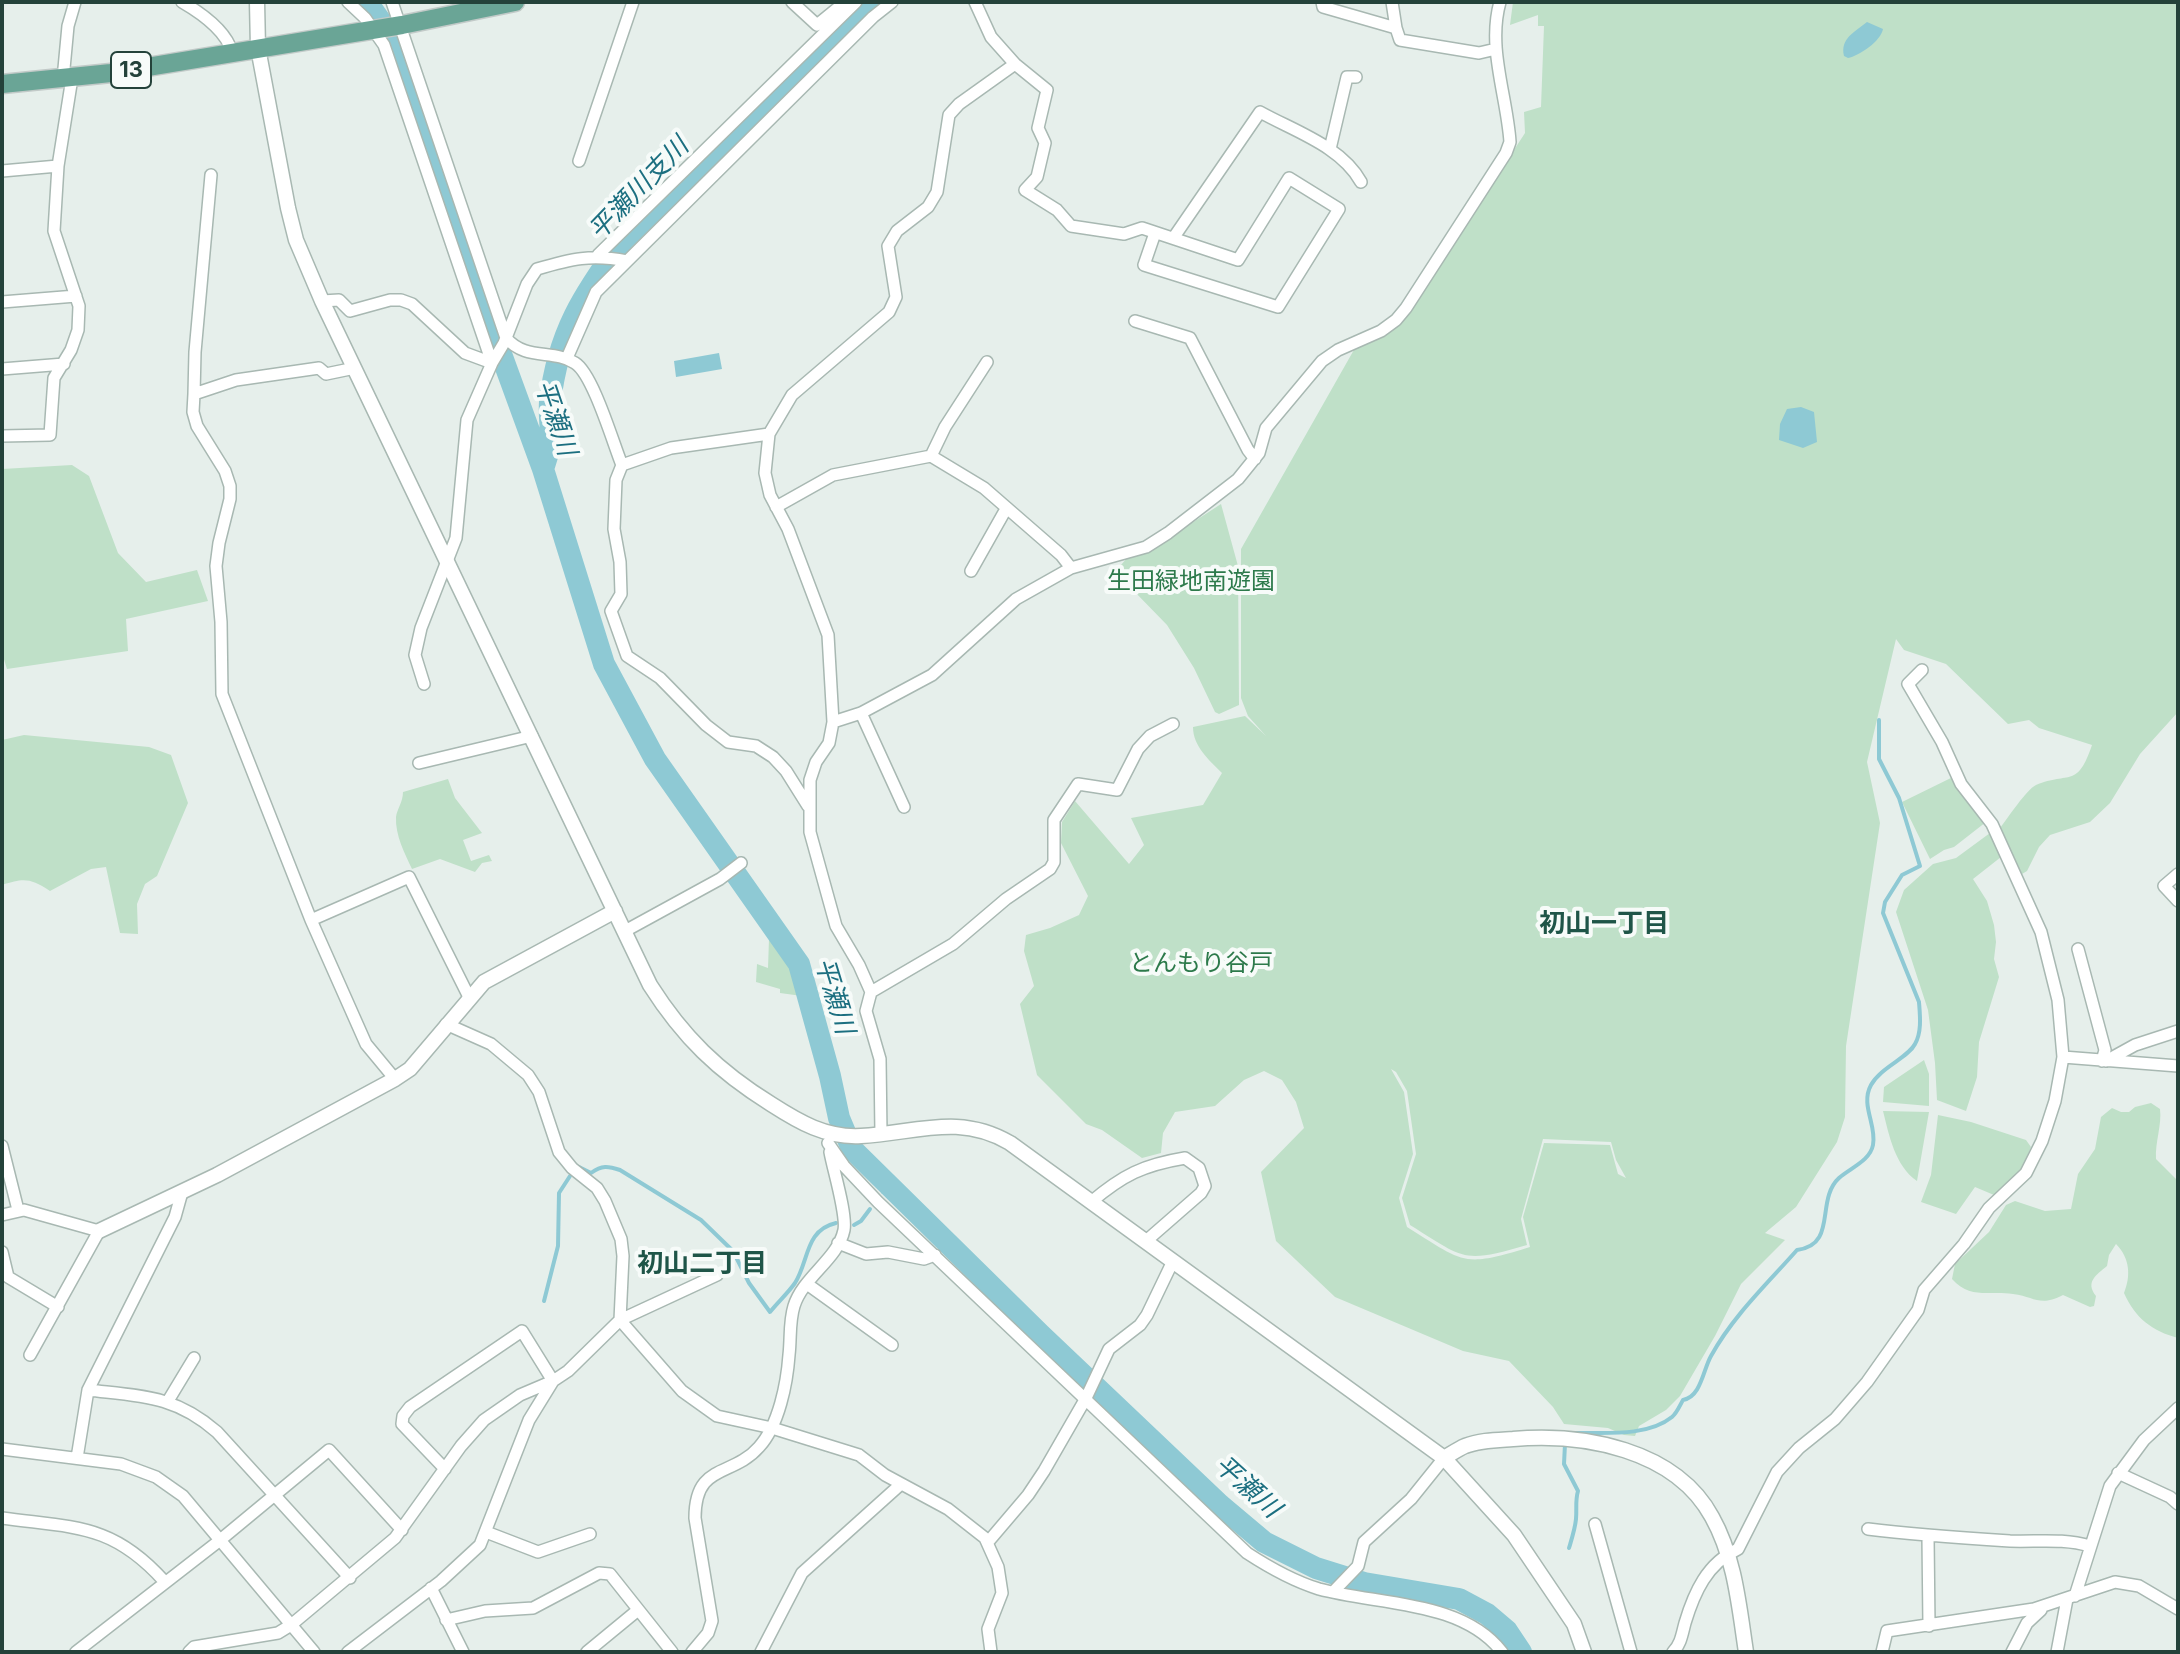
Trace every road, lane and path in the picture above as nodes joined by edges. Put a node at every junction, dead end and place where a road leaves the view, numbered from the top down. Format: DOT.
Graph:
graph roads {
  1 [pos="75,2"];
  2 [pos="182,2"];
  3 [pos="257,2"];
  4 [pos="348,2"];
  5 [pos="392,2"];
  6 [pos="515,2"];
  7 [pos="633,2"];
  8 [pos="792,2"];
  9 [pos="892,2"];
  10 [pos="975,2"];
  11 [pos="1322,2"];
  12 [pos="1392,2"];
  13 [pos="1500,2"];
  14 [pos="853,5"];
  15 [pos="1349,7"];
  16 [pos="402,25"];
  17 [pos="1396,28"];
  18 [pos="372,30"];
  19 [pos="258,48"];
  20 [pos="1496,49"];
  21 [pos="232,52"];
  22 [pos="1015,64"];
  23 [pos="1356,77"];
  24 [pos="68,78"];
  25 [pos="2,84"];
  26 [pos="1330,149"];
  27 [pos="579,161"];
  28 [pos="58,166"];
  29 [pos="450,168"];
  30 [pos="2,171"];
  31 [pos="428,174"];
  32 [pos="211,175"];
  33 [pos="1361,182"];
  34 [pos="1155,233"];
  35 [pos="1174,237"];
  36 [pos="598,255"];
  37 [pos="627,261"];
  38 [pos="76,296"];
  39 [pos="322,301"];
  40 [pos="2,302"];
  41 [pos="1135,321"];
  42 [pos="505,341"];
  43 [pos="567,358"];
  44 [pos="493,362"];
  45 [pos="987,362"];
  46 [pos="64,364"];
  47 [pos="355,368"];
  48 [pos="2,369"];
  49 [pos="194,394"];
  50 [pos="769,434"];
  51 [pos="2,436"];
  52 [pos="931,456"];
  53 [pos="1255,459"];
  54 [pos="622,465"];
  55 [pos="776,507"];
  56 [pos="1006,509"];
  57 [pos="975,536"];
  58 [pos="987,543"];
  59 [pos="448,559"];
  60 [pos="1071,568"];
  61 [pos="971,571"];
  62 [pos="1922,670"];
  63 [pos="424,684"];
  64 [pos="861,713"];
  65 [pos="833,722"];
  66 [pos="1173,724"];
  67 [pos="532,736"];
  68 [pos="419,763"];
  69 [pos="808,806"];
  70 [pos="904,807"];
  71 [pos="739,864"];
  72 [pos="2178,874"];
  73 [pos="2178,901"];
  74 [pos="615,911"];
  75 [pos="311,920"];
  76 [pos="625,931"];
  77 [pos="2078,949"];
  78 [pos="871,992"];
  79 [pos="469,997"];
  80 [pos="446,1024"];
  81 [pos="2178,1031"];
  82 [pos="2063,1057"];
  83 [pos="2104,1061"];
  84 [pos="2178,1066"];
  85 [pos="395,1079"];
  86 [pos="881,1134"];
  87 [pos="828,1137"];
  88 [pos="2,1146"];
  89 [pos="182,1192"];
  90 [pos="1091,1202"];
  91 [pos="18,1210"];
  92 [pos="2,1215"];
  93 [pos="99,1231"];
  94 [pos="1146,1241"];
  95 [pos="838,1243"];
  96 [pos="2,1252"];
  97 [pos="935,1255"];
  98 [pos="1173,1261"];
  99 [pos="717,1275"];
  100 [pos="807,1284"];
  101 [pos="58,1307"];
  102 [pos="620,1320"];
  103 [pos="892,1345"];
  104 [pos="30,1355"];
  105 [pos="194,1358"];
  106 [pos="553,1381"];
  107 [pos="88,1390"];
  108 [pos="1087,1395"];
  109 [pos="168,1401"];
  110 [pos="2178,1408"];
  111 [pos="772,1428"];
  112 [pos="2,1449"];
  113 [pos="77,1458"];
  114 [pos="1444,1458"];
  115 [pos="445,1469"];
  116 [pos="2118,1473"];
  117 [pos="901,1484"];
  118 [pos="275,1495"];
  119 [pos="2178,1504"];
  120 [pos="2,1518"];
  121 [pos="1595,1524"];
  122 [pos="1868,1529"];
  123 [pos="402,1530"];
  124 [pos="486,1532"];
  125 [pos="590,1534"];
  126 [pos="1928,1537"];
  127 [pos="219,1541"];
  128 [pos="988,1542"];
  129 [pos="2090,1546"];
  130 [pos="1729,1553"];
  131 [pos="350,1578"];
  132 [pos="164,1581"];
  133 [pos="431,1588"];
  134 [pos="1333,1592"];
  135 [pos="2071,1597"];
  136 [pos="2049,1606"];
  137 [pos="2178,1609"];
  138 [pos="638,1610"];
  139 [pos="446,1620"];
  140 [pos="291,1625"];
  141 [pos="1929,1626"];
  142 [pos="206,1649"];
  143 [pos="76,1652"];
  144 [pos="189,1652"];
  145 [pos="314,1652"];
  146 [pos="348,1652"];
  147 [pos="463,1652"];
  148 [pos="587,1652"];
  149 [pos="672,1652"];
  150 [pos="692,1652"];
  151 [pos="761,1652"];
  152 [pos="991,1652"];
  153 [pos="1502,1652"];
  154 [pos="1584,1652"];
  155 [pos="1631,1652"];
  156 [pos="1673,1652"];
  157 [pos="1746,1652"];
  158 [pos="1882,1652"];
  159 [pos="2012,1652"];
  160 [pos="2057,1652"];
  1 -- 24 [label="street"];
  2 -- 21 [label="street"];
  3 -- 19 [label="street"];
  4 -- 18 [label="street"];
  5 -- 16 [label="street"];
  6 -- 16 [label="main road, 13"];
  7 -- 27 [label="street"];
  8 -- 14 [label="street"];
  9 -- 37 [label="street"];
  10 -- 22 [label="street"];
  11 -- 15 [label="street"];
  12 -- 17 [label="street"];
  13 -- 20 [label="street"];
  14 -- 36 [label="street"];
  15 -- 17 [label="street"];
  16 -- 18 [label="main road, 13"];
  16 -- 29 [label="street"];
  17 -- 20 [label="street"];
  18 -- 19 [label="main road, 13"];
  18 -- 31 [label="street"];
  19 -- 21 [label="main road, 13"];
  19 -- 39 [label="street"];
  20 -- 53 [label="street"];
  21 -- 24 [label="main road, 13"];
  22 -- 34 [label="street"];
  22 -- 50 [label="street"];
  23 -- 26 [label="street"];
  24 -- 25 [label="main road, 13"];
  24 -- 28 [label="street"];
  26 -- 33 [label="street"];
  26 -- 35 [label="street"];
  28 -- 30 [label="street"];
  28 -- 38 [label="street"];
  29 -- 31 [label="street"];
  29 -- 42 [label="street"];
  31 -- 44 [label="street"];
  32 -- 49 [label="street"];
  34 -- 35 [label="street"];
  34 -- 35 [label="street"];
  36 -- 37 [label="street"];
  36 -- 42 [label="street"];
  37 -- 43 [label="street"];
  38 -- 40 [label="street"];
  38 -- 46 [label="street"];
  39 -- 44 [label="street"];
  39 -- 47 [label="street"];
  41 -- 53 [label="street"];
  42 -- 43 [label="street"];
  42 -- 44 [label="street"];
  43 -- 54 [label="street"];
  44 -- 59 [label="street"];
  45 -- 52 [label="street"];
  46 -- 48 [label="street"];
  46 -- 51 [label="street"];
  47 -- 49 [label="street"];
  47 -- 59 [label="street"];
  49 -- 75 [label="street"];
  50 -- 54 [label="street"];
  50 -- 55 [label="street"];
  52 -- 55 [label="street"];
  52 -- 56 [label="street"];
  53 -- 60 [label="street"];
  54 -- 69 [label="street"];
  55 -- 65 [label="street"];
  56 -- 58 [label="street"];
  56 -- 60 [label="street"];
  57 -- 58 [label="street"];
  58 -- 61 [label="street"];
  59 -- 63 [label="street"];
  59 -- 67 [label="street"];
  60 -- 64 [label="street"];
  62 -- 82 [label="street"];
  64 -- 65 [label="street"];
  64 -- 70 [label="street"];
  65 -- 69 [label="street"];
  66 -- 78 [label="street"];
  67 -- 68 [label="street"];
  67 -- 74 [label="street"];
  69 -- 78 [label="street"];
  71 -- 76 [label="street"];
  72 -- 73 [label="street"];
  74 -- 76 [label="street"];
  74 -- 79 [label="street"];
  75 -- 79 [label="street"];
  75 -- 85 [label="street"];
  76 -- 87 [label="street"];
  77 -- 83 [label="street"];
  78 -- 86 [label="street"];
  79 -- 80 [label="street"];
  80 -- 85 [label="street"];
  80 -- 102 [label="street"];
  81 -- 83 [label="street"];
  82 -- 83 [label="street"];
  82 -- 130 [label="street"];
  83 -- 84 [label="street"];
  85 -- 89 [label="street"];
  86 -- 87 [label="street"];
  86 -- 90 [label="street"];
  87 -- 95 [label="street"];
  87 -- 97 [label="street"];
  88 -- 91 [label="street"];
  89 -- 93 [label="street"];
  89 -- 107 [label="street"];
  90 -- 94 [label="street"];
  90 -- 94 [label="street"];
  91 -- 92 [label="street"];
  91 -- 93 [label="street"];
  93 -- 101 [label="street"];
  94 -- 98 [label="street"];
  95 -- 97 [label="street"];
  95 -- 100 [label="street"];
  96 -- 101 [label="street"];
  97 -- 108 [label="street"];
  98 -- 108 [label="street"];
  98 -- 114 [label="street"];
  99 -- 102 [label="street"];
  100 -- 103 [label="street"];
  100 -- 111 [label="street"];
  101 -- 104 [label="street"];
  102 -- 106 [label="street"];
  102 -- 111 [label="street"];
  105 -- 109 [label="street"];
  106 -- 115 [label="street"];
  106 -- 115 [label="street"];
  106 -- 124 [label="street"];
  107 -- 109 [label="street"];
  107 -- 113 [label="street"];
  108 -- 128 [label="street"];
  108 -- 134 [label="street"];
  109 -- 118 [label="street"];
  110 -- 116 [label="street"];
  111 -- 117 [label="street"];
  111 -- 150 [label="street"];
  112 -- 113 [label="street"];
  113 -- 127 [label="street"];
  114 -- 130 [label="street"];
  114 -- 134 [label="street"];
  114 -- 154 [label="street"];
  115 -- 123 [label="street"];
  116 -- 119 [label="street"];
  116 -- 129 [label="street"];
  117 -- 128 [label="street"];
  117 -- 151 [label="street"];
  118 -- 123 [label="street"];
  118 -- 127 [label="street"];
  118 -- 131 [label="street"];
  120 -- 132 [label="street"];
  121 -- 155 [label="street"];
  122 -- 126 [label="street"];
  123 -- 131 [label="street"];
  124 -- 125 [label="street"];
  124 -- 133 [label="street"];
  126 -- 129 [label="street"];
  126 -- 141 [label="street"];
  127 -- 132 [label="street"];
  127 -- 140 [label="street"];
  128 -- 152 [label="street"];
  129 -- 135 [label="street"];
  130 -- 156 [label="street"];
  130 -- 157 [label="street"];
  131 -- 140 [label="street"];
  132 -- 143 [label="street"];
  133 -- 139 [label="street"];
  133 -- 146 [label="street"];
  134 -- 153 [label="street"];
  135 -- 136 [label="street"];
  135 -- 137 [label="street"];
  135 -- 160 [label="street"];
  136 -- 141 [label="street"];
  136 -- 159 [label="street"];
  138 -- 139 [label="street"];
  138 -- 148 [label="street"];
  138 -- 149 [label="street"];
  139 -- 147 [label="street"];
  140 -- 142 [label="street"];
  140 -- 145 [label="street"];
  141 -- 158 [label="street"];
  142 -- 144 [label="street"];
}
